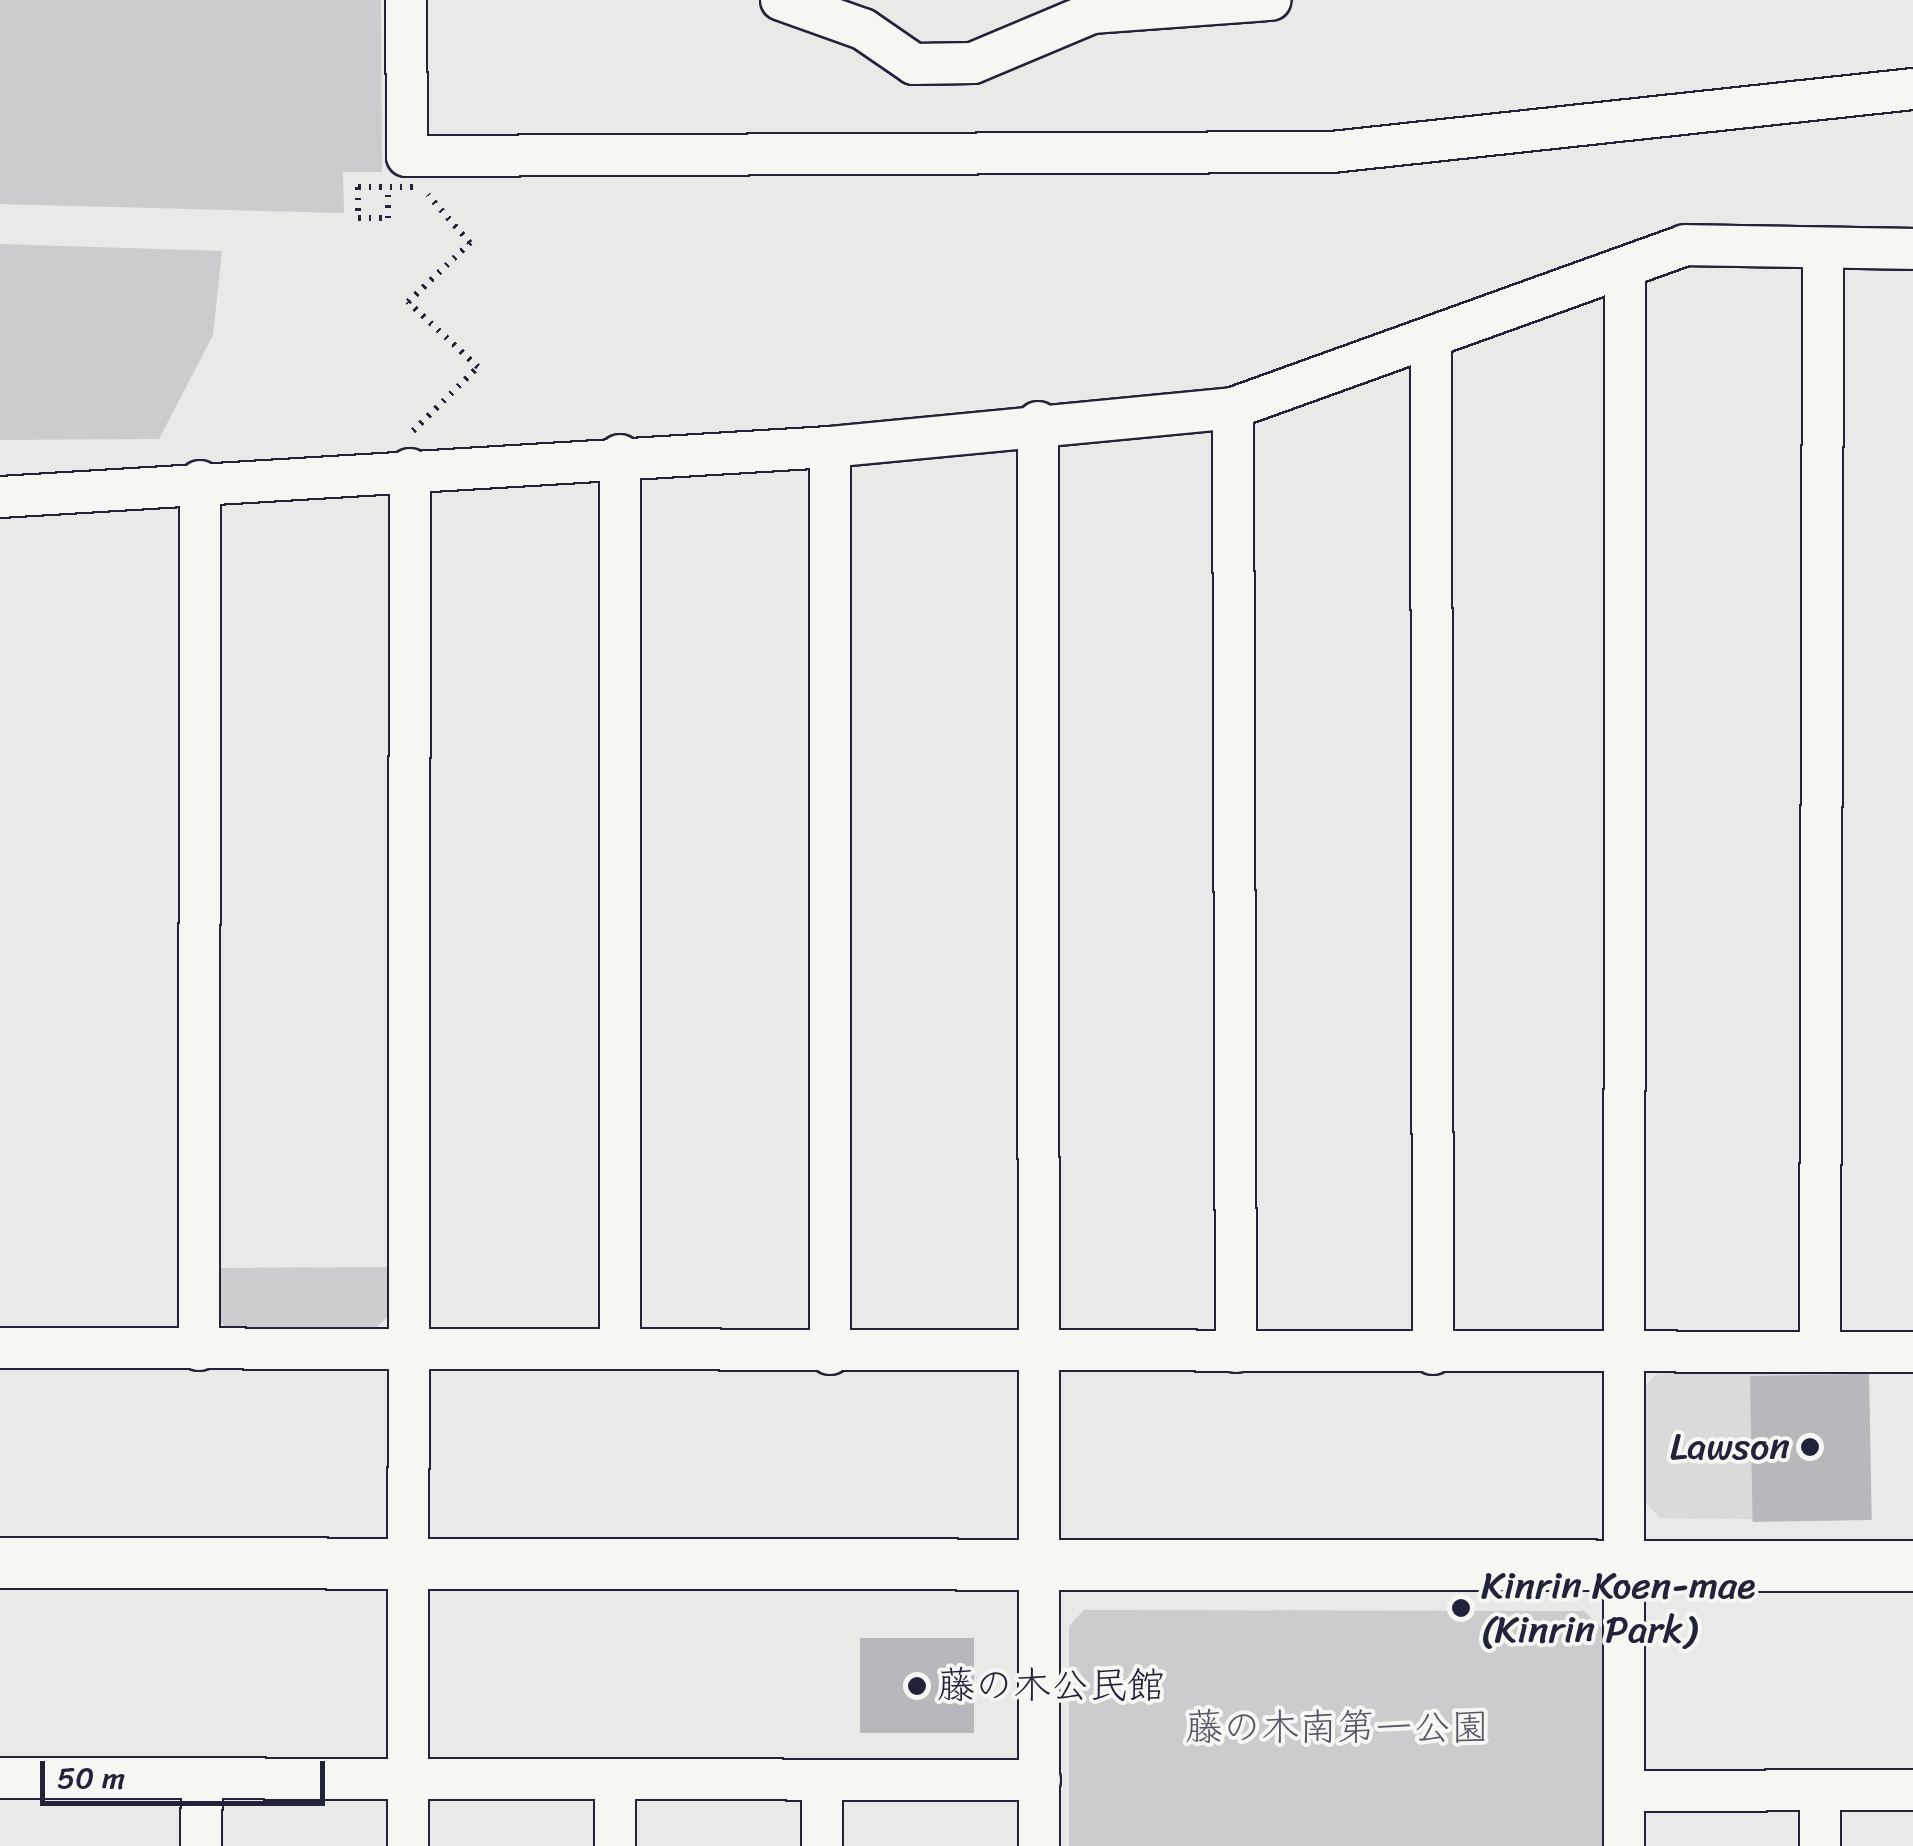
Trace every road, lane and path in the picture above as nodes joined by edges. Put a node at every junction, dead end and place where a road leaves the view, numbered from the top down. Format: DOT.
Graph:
graph roads {
  1 [pos="406,0"];
  2 [pos="782,0"];
  3 [pos="1270,0"];
  4 [pos="1913,89"];
  5 [pos="413,171"];
  6 [pos="1913,249"];
  7 [pos="1823,250"];
  8 [pos="1625,270"];
  9 [pos="1431,344"];
  10 [pos="1232,408"];
  11 [pos="1038,422"];
  12 [pos="830,446"];
  13 [pos="620,455"];
  14 [pos="465,466"];
  15 [pos="410,468"];
  16 [pos="200,481"];
  17 [pos="0,497"];
  18 [pos="0,1348"];
  19 [pos="620,1348"];
  20 [pos="198,1350"];
  21 [pos="408,1351"];
  22 [pos="1820,1351"];
  23 [pos="1236,1352"];
  24 [pos="1913,1352"];
  25 [pos="830,1354"];
  26 [pos="1433,1354"];
  27 [pos="1622,1354"];
  28 [pos="1041,1356"];
  29 [pos="0,1563"];
  30 [pos="409,1564"];
  31 [pos="1038,1566"];
  32 [pos="1623,1566"];
  33 [pos="1913,1566"];
  34 [pos="0,1778"];
  35 [pos="202,1778"];
  36 [pos="408,1778"];
  37 [pos="615,1780"];
  38 [pos="822,1780"];
  39 [pos="1040,1780"];
  40 [pos="1820,1790"];
  41 [pos="1913,1790"];
  42 [pos="1625,1791"];
  43 [pos="201,1846"];
  44 [pos="408,1846"];
  45 [pos="615,1846"];
  46 [pos="822,1846"];
  47 [pos="1039,1846"];
  48 [pos="1624,1846"];
  49 [pos="1820,1846"];
  1 -- 5 [label="street"];
  2 -- 3 [label="street"];
  4 -- 5 [label="street"];
  5 -- 5 [label="path, bridge"];
  5 -- 14 [label="path"];
  6 -- 7 [label="street"];
  7 -- 8 [label="street"];
  7 -- 22 [label="street"];
  8 -- 9 [label="street"];
  8 -- 27 [label="street"];
  9 -- 10 [label="street"];
  9 -- 26 [label="street"];
  10 -- 11 [label="street"];
  10 -- 23 [label="street"];
  11 -- 12 [label="street"];
  11 -- 28 [label="street"];
  12 -- 13 [label="street"];
  12 -- 25 [label="street"];
  13 -- 14 [label="street"];
  13 -- 19 [label="street"];
  14 -- 15 [label="street"];
  15 -- 16 [label="street"];
  15 -- 21 [label="street"];
  16 -- 17 [label="street"];
  16 -- 20 [label="street"];
  18 -- 20 [label="street"];
  19 -- 21 [label="street"];
  19 -- 25 [label="street"];
  20 -- 21 [label="street"];
  21 -- 30 [label="street"];
  22 -- 24 [label="street"];
  22 -- 27 [label="street"];
  23 -- 26 [label="street"];
  23 -- 28 [label="street"];
  25 -- 28 [label="street"];
  26 -- 27 [label="street"];
  27 -- 32 [label="street"];
  28 -- 31 [label="street"];
  29 -- 30 [label="street"];
  30 -- 31 [label="street"];
  30 -- 36 [label="street"];
  31 -- 32 [label="street"];
  31 -- 39 [label="street"];
  32 -- 33 [label="street"];
  32 -- 42 [label="street"];
  34 -- 35 [label="street"];
  35 -- 36 [label="street"];
  35 -- 43 [label="street"];
  36 -- 37 [label="street"];
  36 -- 44 [label="street"];
  37 -- 38 [label="street"];
  37 -- 45 [label="street"];
  38 -- 39 [label="street"];
  38 -- 46 [label="street"];
  39 -- 47 [label="street"];
  40 -- 41 [label="street"];
  40 -- 42 [label="street"];
  40 -- 49 [label="street"];
  42 -- 48 [label="street"];
}
